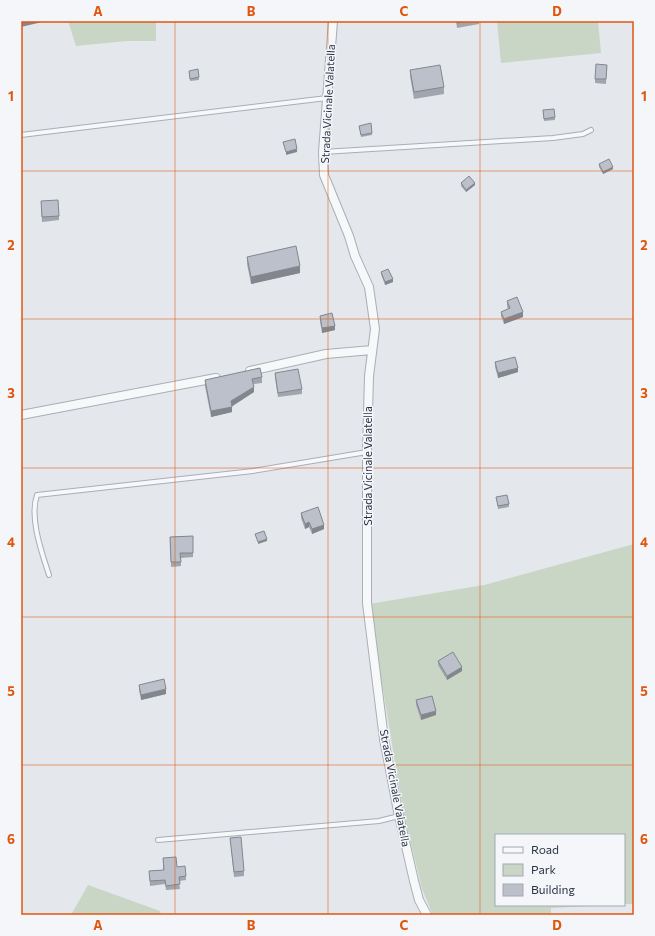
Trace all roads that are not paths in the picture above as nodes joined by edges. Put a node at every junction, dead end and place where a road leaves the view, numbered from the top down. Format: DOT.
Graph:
graph roads {
  1 [pos="333,21"];
  2 [pos="328,98"];
  3 [pos="591,130"];
  4 [pos="21,135"];
  5 [pos="323,152"];
  6 [pos="372,350"];
  7 [pos="240,373"];
  8 [pos="225,376"];
  9 [pos="21,415"];
  10 [pos="367,452"];
  11 [pos="50,575"];
  12 [pos="399,816"];
  13 [pos="158,840"];
  14 [pos="427,915"];
  1 -- 2 [label="street, Strada Vicinale Valatella"];
  2 -- 4 [label="lane"];
  2 -- 5 [label="street, Strada Vicinale Valatella"];
  3 -- 5 [label="lane"];
  5 -- 6 [label="street, Strada Vicinale Valatella"];
  6 -- 7 [label="street"];
  6 -- 10 [label="street, Strada Vicinale Valatella"];
  8 -- 9 [label="street"];
  10 -- 11 [label="lane"];
  10 -- 12 [label="street, Strada Vicinale Valatella"];
  12 -- 13 [label="lane"];
  12 -- 14 [label="street, Strada Vicinale Valatella"];
}
